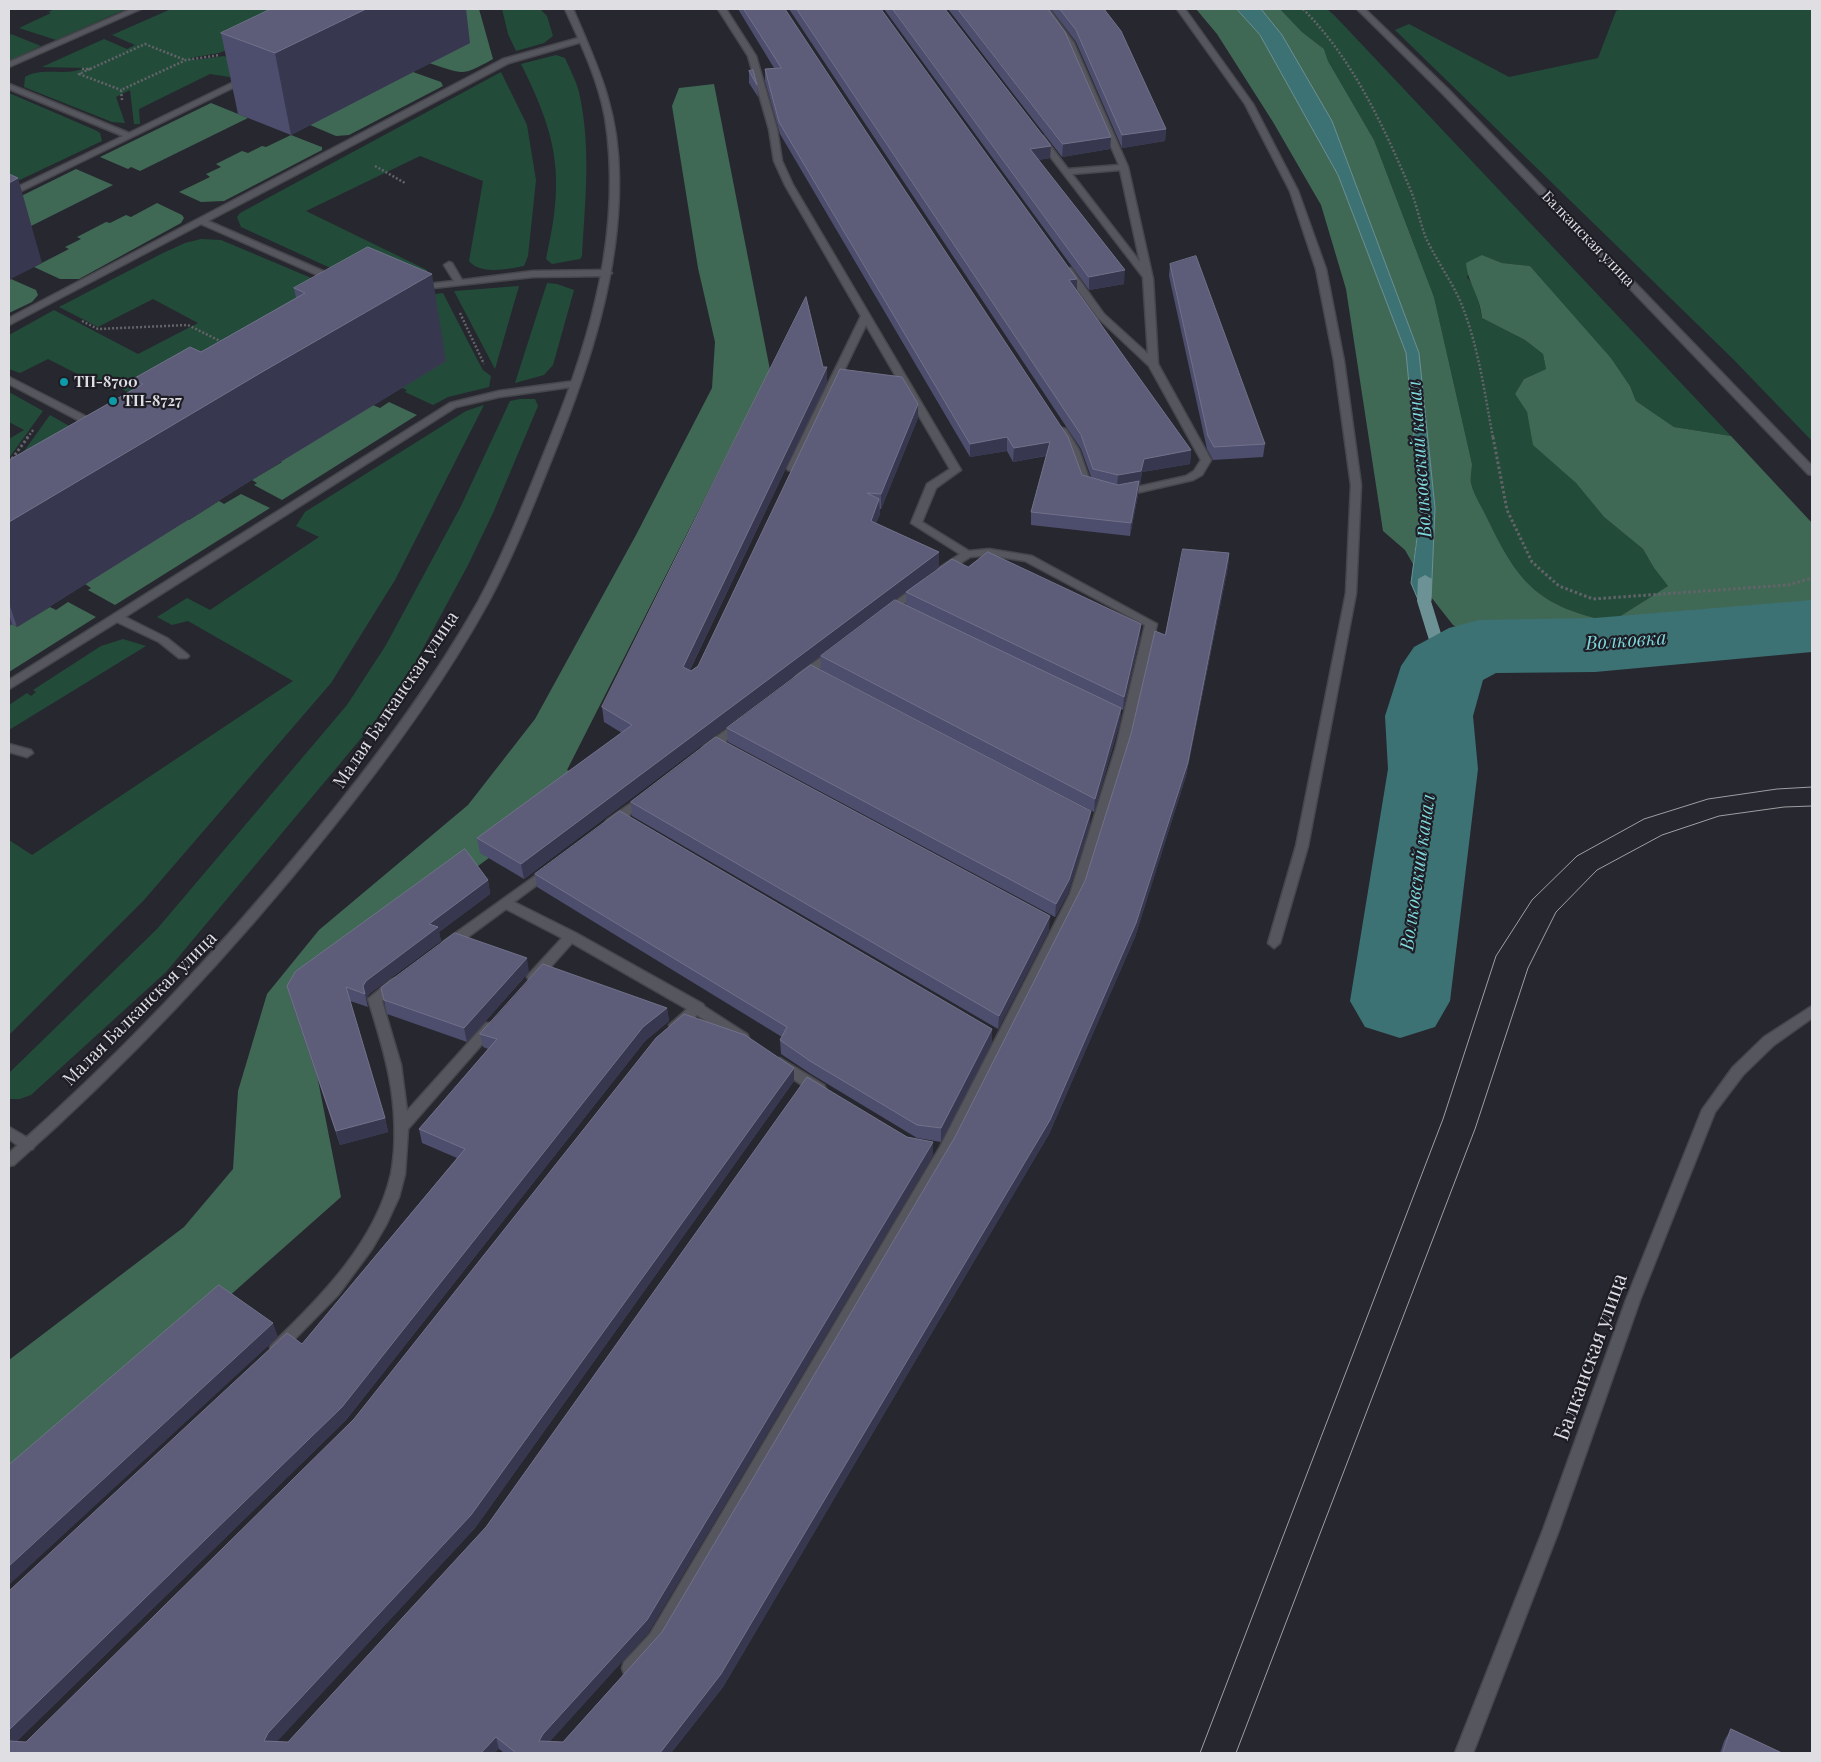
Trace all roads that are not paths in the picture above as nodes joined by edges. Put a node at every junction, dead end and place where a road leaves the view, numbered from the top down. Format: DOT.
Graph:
graph roads {
  1 [pos="137,9"];
  2 [pos="569,9"];
  3 [pos="722,9"];
  4 [pos="1045,9"];
  5 [pos="1181,9"];
  6 [pos="1361,9"];
  7 [pos="582,39"];
  8 [pos="9,65"];
  9 [pos="257,74"];
  10 [pos="9,86"];
  11 [pos="1037,133"];
  12 [pos="130,136"];
  13 [pos="1124,167"];
  14 [pos="1066,172"];
  15 [pos="9,194"];
  16 [pos="201,221"];
  17 [pos="1060,260"];
  18 [pos="449,265"];
  19 [pos="607,273"];
  20 [pos="1148,279"];
  21 [pos="458,282"];
  22 [pos="345,284"];
  23 [pos="409,290"];
  24 [pos="865,317"];
  25 [pos="9,322"];
  26 [pos="1153,364"];
  27 [pos="9,380"];
  28 [pos="576,384"];
  29 [pos="1058,425"];
  30 [pos="104,430"];
  31 [pos="1812,472"];
  32 [pos="786,481"];
  33 [pos="966,554"];
  34 [pos="116,617"];
  35 [pos="879,618"];
  36 [pos="848,642"];
  37 [pos="183,656"];
  38 [pos="794,683"];
  39 [pos="9,685"];
  40 [pos="755,712"];
  41 [pos="716,742"];
  42 [pos="9,748"];
  43 [pos="732,751"];
  44 [pos="27,753"];
  45 [pos="701,754"];
  46 [pos="657,788"];
  47 [pos="597,834"];
  48 [pos="559,862"];
  49 [pos="505,903"];
  50 [pos="571,936"];
  51 [pos="1274,944"];
  52 [pos="436,954"];
  53 [pos="406,976"];
  54 [pos="525,988"];
  55 [pos="698,1007"];
  56 [pos="1812,1011"];
  57 [pos="498,1018"];
  58 [pos="664,1035"];
  59 [pos="753,1045"];
  60 [pos="767,1055"];
  61 [pos="830,1095"];
  62 [pos="400,1129"];
  63 [pos="9,1132"];
  64 [pos="28,1144"];
  65 [pos="930,1147"];
  66 [pos="946,1150"];
  67 [pos="9,1161"];
  68 [pos="267,1358"];
  69 [pos="617,1682"];
  70 [pos="1464,1753"];
  1 -- 8 [label="street"];
  2 -- 7 [label="street, Малая Балканская улица"];
  3 -- 24 [label="street"];
  4 -- 13 [label="street"];
  5 -- 51 [label="street"];
  6 -- 31 [label="street, Балканская улица"];
  7 -- 16 [label="street"];
  7 -- 19 [label="street, Малая Балканская улица"];
  9 -- 12 [label="street"];
  10 -- 12 [label="street"];
  11 -- 14 [label="street"];
  12 -- 15 [label="street"];
  13 -- 14 [label="street"];
  13 -- 20 [label="street"];
  14 -- 20 [label="street"];
  16 -- 22 [label="street"];
  16 -- 25 [label="street"];
  17 -- 26 [label="street"];
  18 -- 21 [label="street"];
  19 -- 21 [label="street"];
  19 -- 28 [label="street, Малая Балканская улица"];
  20 -- 26 [label="street"];
  21 -- 23 [label="street"];
  24 -- 32 [label="street"];
  24 -- 33 [label="street"];
  26 -- 29 [label="street"];
  27 -- 30 [label="street"];
  28 -- 34 [label="street"];
  28 -- 64 [label="street, Малая Балканская улица"];
  33 -- 35 [label="street"];
  33 -- 66 [label="street"];
  34 -- 37 [label="street"];
  34 -- 39 [label="street"];
  36 -- 38 [label="street"];
  40 -- 41 [label="street"];
  41 -- 43 [label="street"];
  41 -- 45 [label="street"];
  42 -- 44 [label="street"];
  46 -- 47 [label="street"];
  48 -- 49 [label="street"];
  49 -- 50 [label="street"];
  49 -- 52 [label="street"];
  50 -- 54 [label="street"];
  50 -- 55 [label="street"];
  53 -- 62 [label="street"];
  55 -- 58 [label="street"];
  55 -- 59 [label="street"];
  56 -- 70 [label="street, Балканская улица"];
  57 -- 62 [label="street"];
  60 -- 61 [label="street"];
  62 -- 68 [label="street"];
  63 -- 64 [label="street"];
  64 -- 67 [label="street, Малая Балканская улица"];
  65 -- 66 [label="street"];
  66 -- 69 [label="street"];
}
